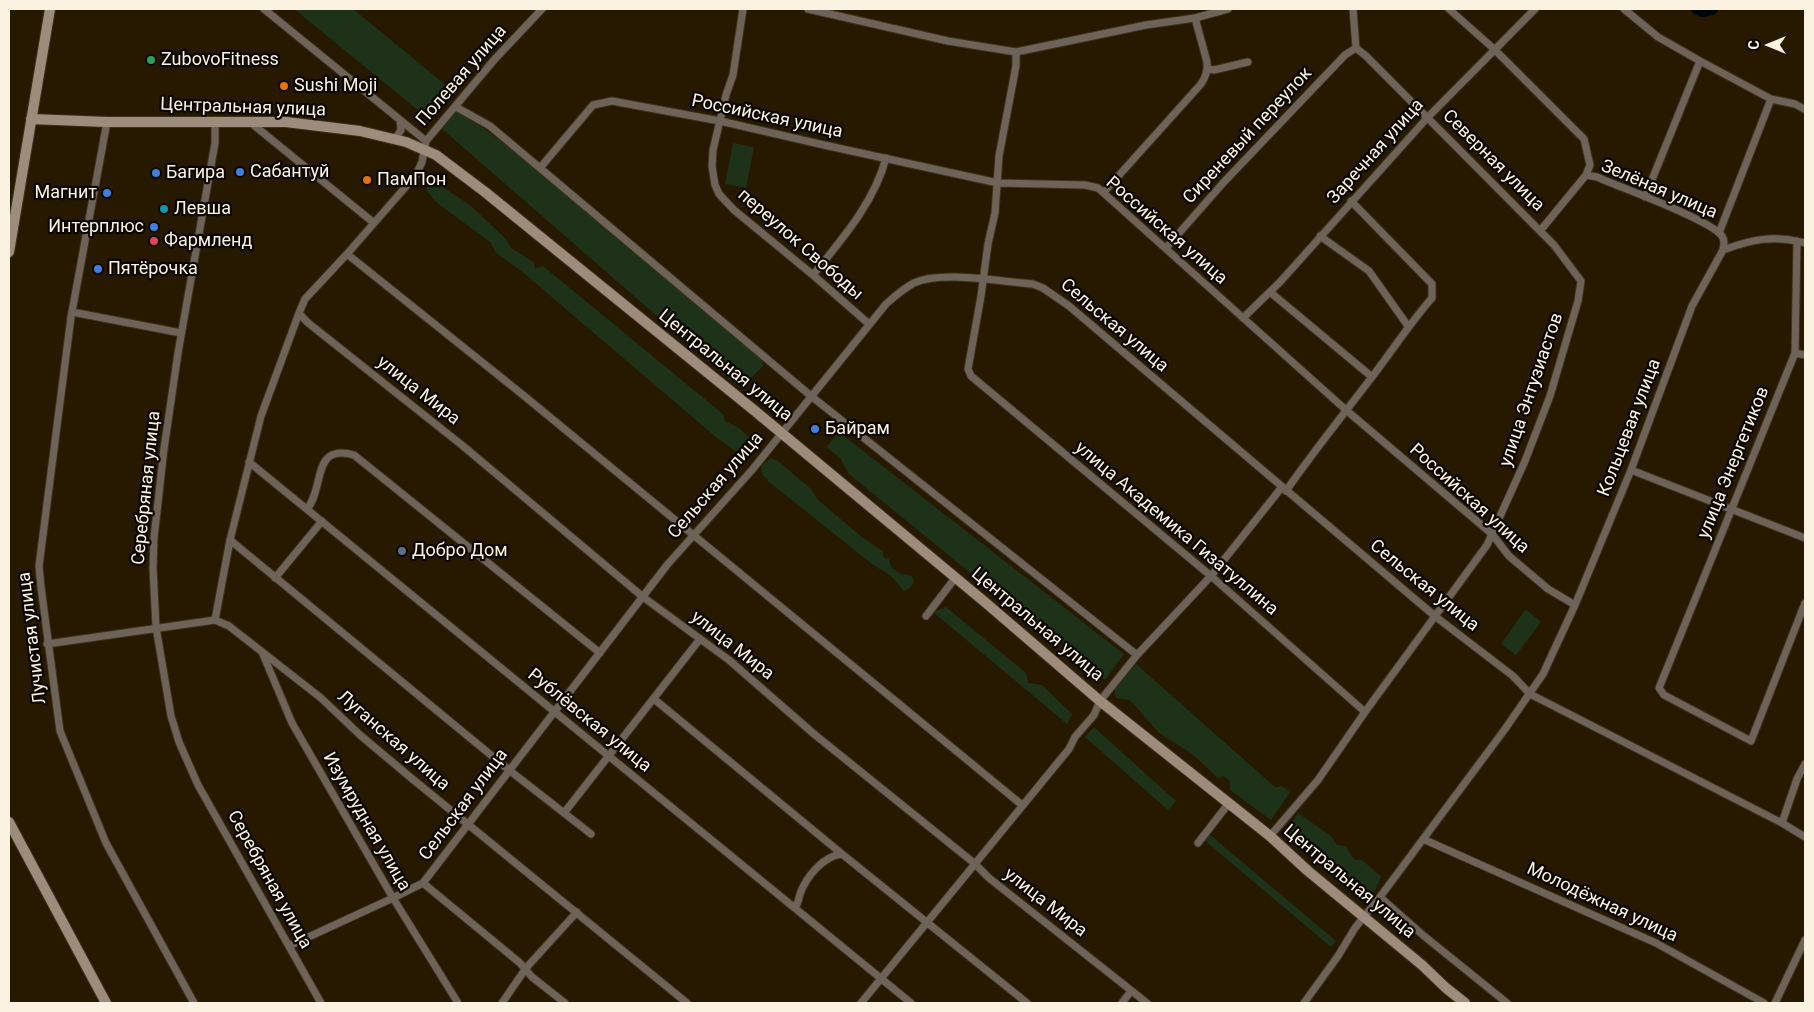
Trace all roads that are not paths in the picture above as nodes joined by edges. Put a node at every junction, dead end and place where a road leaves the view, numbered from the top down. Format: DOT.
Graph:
graph roads {
  1 [pos="50,9"];
  2 [pos="264,9"];
  3 [pos="542,9"];
  4 [pos="743,9"];
  5 [pos="808,9"];
  6 [pos="1228,9"];
  7 [pos="1353,9"];
  8 [pos="1449,9"];
  9 [pos="1535,9"];
  10 [pos="1624,9"];
  11 [pos="1195,18"];
  12 [pos="1356,48"];
  13 [pos="1494,49"];
  14 [pos="1016,52"];
  15 [pos="1700,61"];
  16 [pos="1248,62"];
  17 [pos="1208,69"];
  18 [pos="1771,99"];
  19 [pos="456,107"];
  20 [pos="1804,109"];
  21 [pos="1428,117"];
  22 [pos="31,120"];
  23 [pos="400,120"];
  24 [pos="215,121"];
  25 [pos="720,121"];
  26 [pos="107,122"];
  27 [pos="250,122"];
  28 [pos="395,139"];
  29 [pos="425,145"];
  30 [pos="886,158"];
  31 [pos="540,168"];
  32 [pos="1586,175"];
  33 [pos="998,183"];
  34 [pos="1104,192"];
  35 [pos="1645,197"];
  36 [pos="1351,201"];
  37 [pos="374,223"];
  38 [pos="1540,231"];
  39 [pos="1719,233"];
  40 [pos="1320,236"];
  41 [pos="1797,241"];
  42 [pos="1805,243"];
  43 [pos="1166,248"];
  44 [pos="1723,250"];
  45 [pos="9,252"];
  46 [pos="347,254"];
  47 [pos="813,275"];
  48 [pos="982,280"];
  49 [pos="1581,281"];
  50 [pos="1270,292"];
  51 [pos="72,312"];
  52 [pos="299,313"];
  53 [pos="1243,318"];
  54 [pos="870,324"];
  55 [pos="1408,326"];
  56 [pos="181,333"];
  57 [pos="1795,353"];
  58 [pos="1805,355"];
  59 [pos="1372,377"];
  60 [pos="811,396"];
  61 [pos="1346,410"];
  62 [pos="781,432"];
  63 [pos="249,462"];
  64 [pos="1631,470"];
  65 [pos="1284,489"];
  66 [pos="307,509"];
  67 [pos="1732,510"];
  68 [pos="322,521"];
  69 [pos="1492,534"];
  70 [pos="693,536"];
  71 [pos="1805,538"];
  72 [pos="230,540"];
  73 [pos="1210,576"];
  74 [pos="275,578"];
  75 [pos="956,578"];
  76 [pos="643,597"];
  77 [pos="1805,603"];
  78 [pos="1575,606"];
  79 [pos="926,616"];
  80 [pos="1436,617"];
  81 [pos="215,620"];
  82 [pos="156,627"];
  83 [pos="700,639"];
  84 [pos="47,644"];
  85 [pos="261,650"];
  86 [pos="600,653"];
  87 [pos="1137,654"];
  88 [pos="1530,694"];
  89 [pos="654,699"];
  90 [pos="1100,700"];
  91 [pos="554,712"];
  92 [pos="1365,712"];
  93 [pos="609,757"];
  94 [pos="1805,764"];
  95 [pos="509,770"];
  96 [pos="1229,803"];
  97 [pos="1022,805"];
  98 [pos="564,813"];
  99 [pos="9,822"];
  100 [pos="1782,823"];
  101 [pos="469,825"];
  102 [pos="591,834"];
  103 [pos="1270,836"];
  104 [pos="1805,837"];
  105 [pos="1423,838"];
  106 [pos="1198,843"];
  107 [pos="842,854"];
  108 [pos="974,863"];
  109 [pos="423,883"];
  110 [pos="393,898"];
  111 [pos="1380,898"];
  112 [pos="795,908"];
  113 [pos="577,912"];
  114 [pos="1364,917"];
  115 [pos="927,922"];
  116 [pos="1805,940"];
  117 [pos="289,946"];
  118 [pos="526,968"];
  119 [pos="882,979"];
  120 [pos="1131,990"];
  121 [pos="1144,1002"];
  122 [pos="106,1003"];
  123 [pos="194,1003"];
  124 [pos="321,1003"];
  125 [pos="458,1003"];
  126 [pos="502,1003"];
  127 [pos="565,1003"];
  128 [pos="687,1003"];
  129 [pos="861,1003"];
  130 [pos="911,1003"];
  131 [pos="1026,1003"];
  132 [pos="1122,1003"];
  133 [pos="1304,1003"];
  134 [pos="1465,1003"];
  135 [pos="1507,1003"];
  136 [pos="1764,1003"];
  137 [pos="1775,1003"];
  1 -- 22 [label="street"];
  2 -- 23 [label="street"];
  3 -- 19 [label="street, Полевая улица"];
  4 -- 25 [label="street, переулок Свободы"];
  5 -- 14 [label="street"];
  6 -- 11 [label="street"];
  7 -- 12 [label="street"];
  8 -- 13 [label="street"];
  9 -- 13 [label="street, Заречная улица"];
  10 -- 15 [label="street"];
  11 -- 14 [label="street"];
  11 -- 17 [label="street"];
  12 -- 21 [label="street, Северная улица"];
  12 -- 43 [label="street, Сиреневый переулок"];
  13 -- 21 [label="street, Заречная улица"];
  13 -- 32 [label="street"];
  14 -- 33 [label="street"];
  15 -- 18 [label="street"];
  15 -- 35 [label="street"];
  16 -- 17 [label="street"];
  17 -- 34 [label="street"];
  18 -- 20 [label="street"];
  18 -- 39 [label="street"];
  19 -- 29 [label="street, Полевая улица"];
  19 -- 31 [label="street"];
  21 -- 36 [label="street, Заречная улица"];
  21 -- 38 [label="street, Северная улица"];
  22 -- 26 [label="street, Центральная улица"];
  22 -- 45 [label="street"];
  23 -- 28 [label="street"];
  23 -- 29 [label="street"];
  24 -- 26 [label="street, Центральная улица"];
  24 -- 27 [label="street, Центральная улица"];
  24 -- 56 [label="street, Серебряная улица"];
  25 -- 30 [label="street, Российская улица"];
  25 -- 31 [label="street, Российская улица"];
  25 -- 47 [label="street, переулок Свободы"];
  26 -- 51 [label="street, Лучистая улица"];
  27 -- 28 [label="street, Центральная улица"];
  27 -- 37 [label="street"];
  28 -- 29 [label="street, Центральная улица"];
  29 -- 37 [label="street"];
  29 -- 62 [label="street, Центральная улица"];
  30 -- 33 [label="street, Российская улица"];
  30 -- 47 [label="street"];
  31 -- 60 [label="street"];
  32 -- 35 [label="street, Зелёная улица"];
  32 -- 38 [label="street"];
  33 -- 34 [label="street, Российская улица"];
  33 -- 48 [label="street"];
  34 -- 43 [label="street, Российская улица"];
  35 -- 39 [label="street, Зелёная улица"];
  36 -- 40 [label="street, Заречная улица"];
  36 -- 55 [label="street"];
  37 -- 46 [label="street"];
  38 -- 49 [label="street, Северная улица"];
  39 -- 44 [label="street"];
  40 -- 50 [label="street, Заречная улица"];
  40 -- 55 [label="street"];
  41 -- 42 [label="street"];
  41 -- 44 [label="street"];
  41 -- 57 [label="street, улица Энергетиков"];
  43 -- 53 [label="street, Российская улица"];
  44 -- 64 [label="street, Кольцевая улица"];
  46 -- 52 [label="street"];
  46 -- 70 [label="street"];
  47 -- 54 [label="street, переулок Свободы"];
  48 -- 54 [label="street, Сельская улица"];
  48 -- 65 [label="street, Сельская улица"];
  48 -- 73 [label="street, улица Академика Гизатуллина"];
  49 -- 69 [label="street, улица Энтузиастов"];
  50 -- 53 [label="street, Заречная улица"];
  50 -- 59 [label="street"];
  51 -- 56 [label="street"];
  51 -- 84 [label="street, Лучистая улица"];
  52 -- 63 [label="street"];
  52 -- 76 [label="street, улица Мира"];
  53 -- 61 [label="street, Российская улица"];
  54 -- 60 [label="street, Сельская улица"];
  55 -- 59 [label="street"];
  56 -- 82 [label="street, Серебряная улица"];
  57 -- 58 [label="street"];
  57 -- 67 [label="street, улица Энергетиков"];
  59 -- 61 [label="street"];
  60 -- 62 [label="street, Сельская улица"];
  60 -- 87 [label="street"];
  61 -- 65 [label="street"];
  61 -- 69 [label="street, Российская улица"];
  62 -- 70 [label="street, Сельская улица"];
  62 -- 75 [label="street, Центральная улица"];
  63 -- 66 [label="street, Рублёвская улица"];
  63 -- 72 [label="street"];
  64 -- 67 [label="street"];
  64 -- 78 [label="street, Кольцевая улица"];
  65 -- 73 [label="street"];
  65 -- 80 [label="street, Сельская улица"];
  66 -- 68 [label="street, Рублёвская улица"];
  66 -- 86 [label="street"];
  67 -- 71 [label="street"];
  67 -- 77 [label="street, улица Энергетиков"];
  68 -- 74 [label="street"];
  68 -- 91 [label="street, Рублёвская улица"];
  69 -- 78 [label="street, Российская улица"];
  69 -- 80 [label="street, улица Энтузиастов"];
  70 -- 76 [label="street, Сельская улица"];
  70 -- 97 [label="street"];
  72 -- 74 [label="street"];
  72 -- 81 [label="street"];
  73 -- 87 [label="street"];
  73 -- 92 [label="street, улица Академика Гизатуллина"];
  74 -- 95 [label="street"];
  75 -- 79 [label="street"];
  75 -- 90 [label="street, Центральная улица"];
  76 -- 83 [label="street, улица Мира"];
  76 -- 86 [label="street, Сельская улица"];
  78 -- 88 [label="street, Кольцевая улица"];
  80 -- 88 [label="street, Сельская улица"];
  80 -- 92 [label="street, улица Энтузиастов"];
  81 -- 82 [label="street"];
  81 -- 85 [label="street, Луганская улица"];
  82 -- 84 [label="street"];
  82 -- 117 [label="street, Серебряная улица"];
  83 -- 89 [label="street"];
  83 -- 108 [label="street, улица Мира"];
  84 -- 123 [label="street, Лучистая улица"];
  85 -- 101 [label="street, Луганская улица"];
  85 -- 110 [label="street, Изумрудная улица"];
  86 -- 91 [label="street, Сельская улица"];
  87 -- 90 [label="street"];
  88 -- 100 [label="street, Сельская улица"];
  88 -- 105 [label="street, Кольцевая улица"];
  89 -- 93 [label="street"];
  89 -- 107 [label="street"];
  90 -- 96 [label="street, Центральная улица"];
  90 -- 97 [label="street"];
  91 -- 93 [label="street, Рублёвская улица"];
  91 -- 95 [label="street, Сельская улица"];
  92 -- 103 [label="street, улица Энтузиастов"];
  93 -- 98 [label="street"];
  93 -- 112 [label="street, Рублёвская улица"];
  94 -- 100 [label="street"];
  95 -- 98 [label="street"];
  95 -- 101 [label="street, Сельская улица"];
  96 -- 103 [label="street, Центральная улица"];
  96 -- 106 [label="street"];
  97 -- 108 [label="street"];
  98 -- 102 [label="street"];
  99 -- 122 [label="street"];
  100 -- 104 [label="street, Сельская улица"];
  101 -- 109 [label="street, Сельская улица"];
  101 -- 113 [label="street, Луганская улица"];
  103 -- 114 [label="street, Центральная улица"];
  105 -- 111 [label="street, Кольцевая улица"];
  105 -- 136 [label="street, Молодёжная улица"];
  107 -- 112 [label="street"];
  107 -- 115 [label="street"];
  108 -- 115 [label="street"];
  108 -- 120 [label="street, улица Мира"];
  109 -- 110 [label="street, Сельская улица"];
  109 -- 118 [label="street"];
  110 -- 117 [label="street, Сельская улица"];
  110 -- 125 [label="street, Изумрудная улица"];
  111 -- 114 [label="street, Кольцевая улица"];
  111 -- 135 [label="street"];
  112 -- 119 [label="street, Рублёвская улица"];
  113 -- 118 [label="street"];
  113 -- 128 [label="street, Луганская улица"];
  114 -- 133 [label="street, Кольцевая улица"];
  114 -- 134 [label="street, Центральная улица"];
  115 -- 119 [label="street"];
  115 -- 131 [label="street"];
  116 -- 137 [label="street"];
  117 -- 124 [label="street, Серебряная улица"];
  118 -- 126 [label="street"];
  118 -- 127 [label="street"];
  119 -- 129 [label="street"];
  119 -- 130 [label="street, Рублёвская улица"];
  120 -- 121 [label="street, улица Мира"];
  120 -- 132 [label="street"];
}
